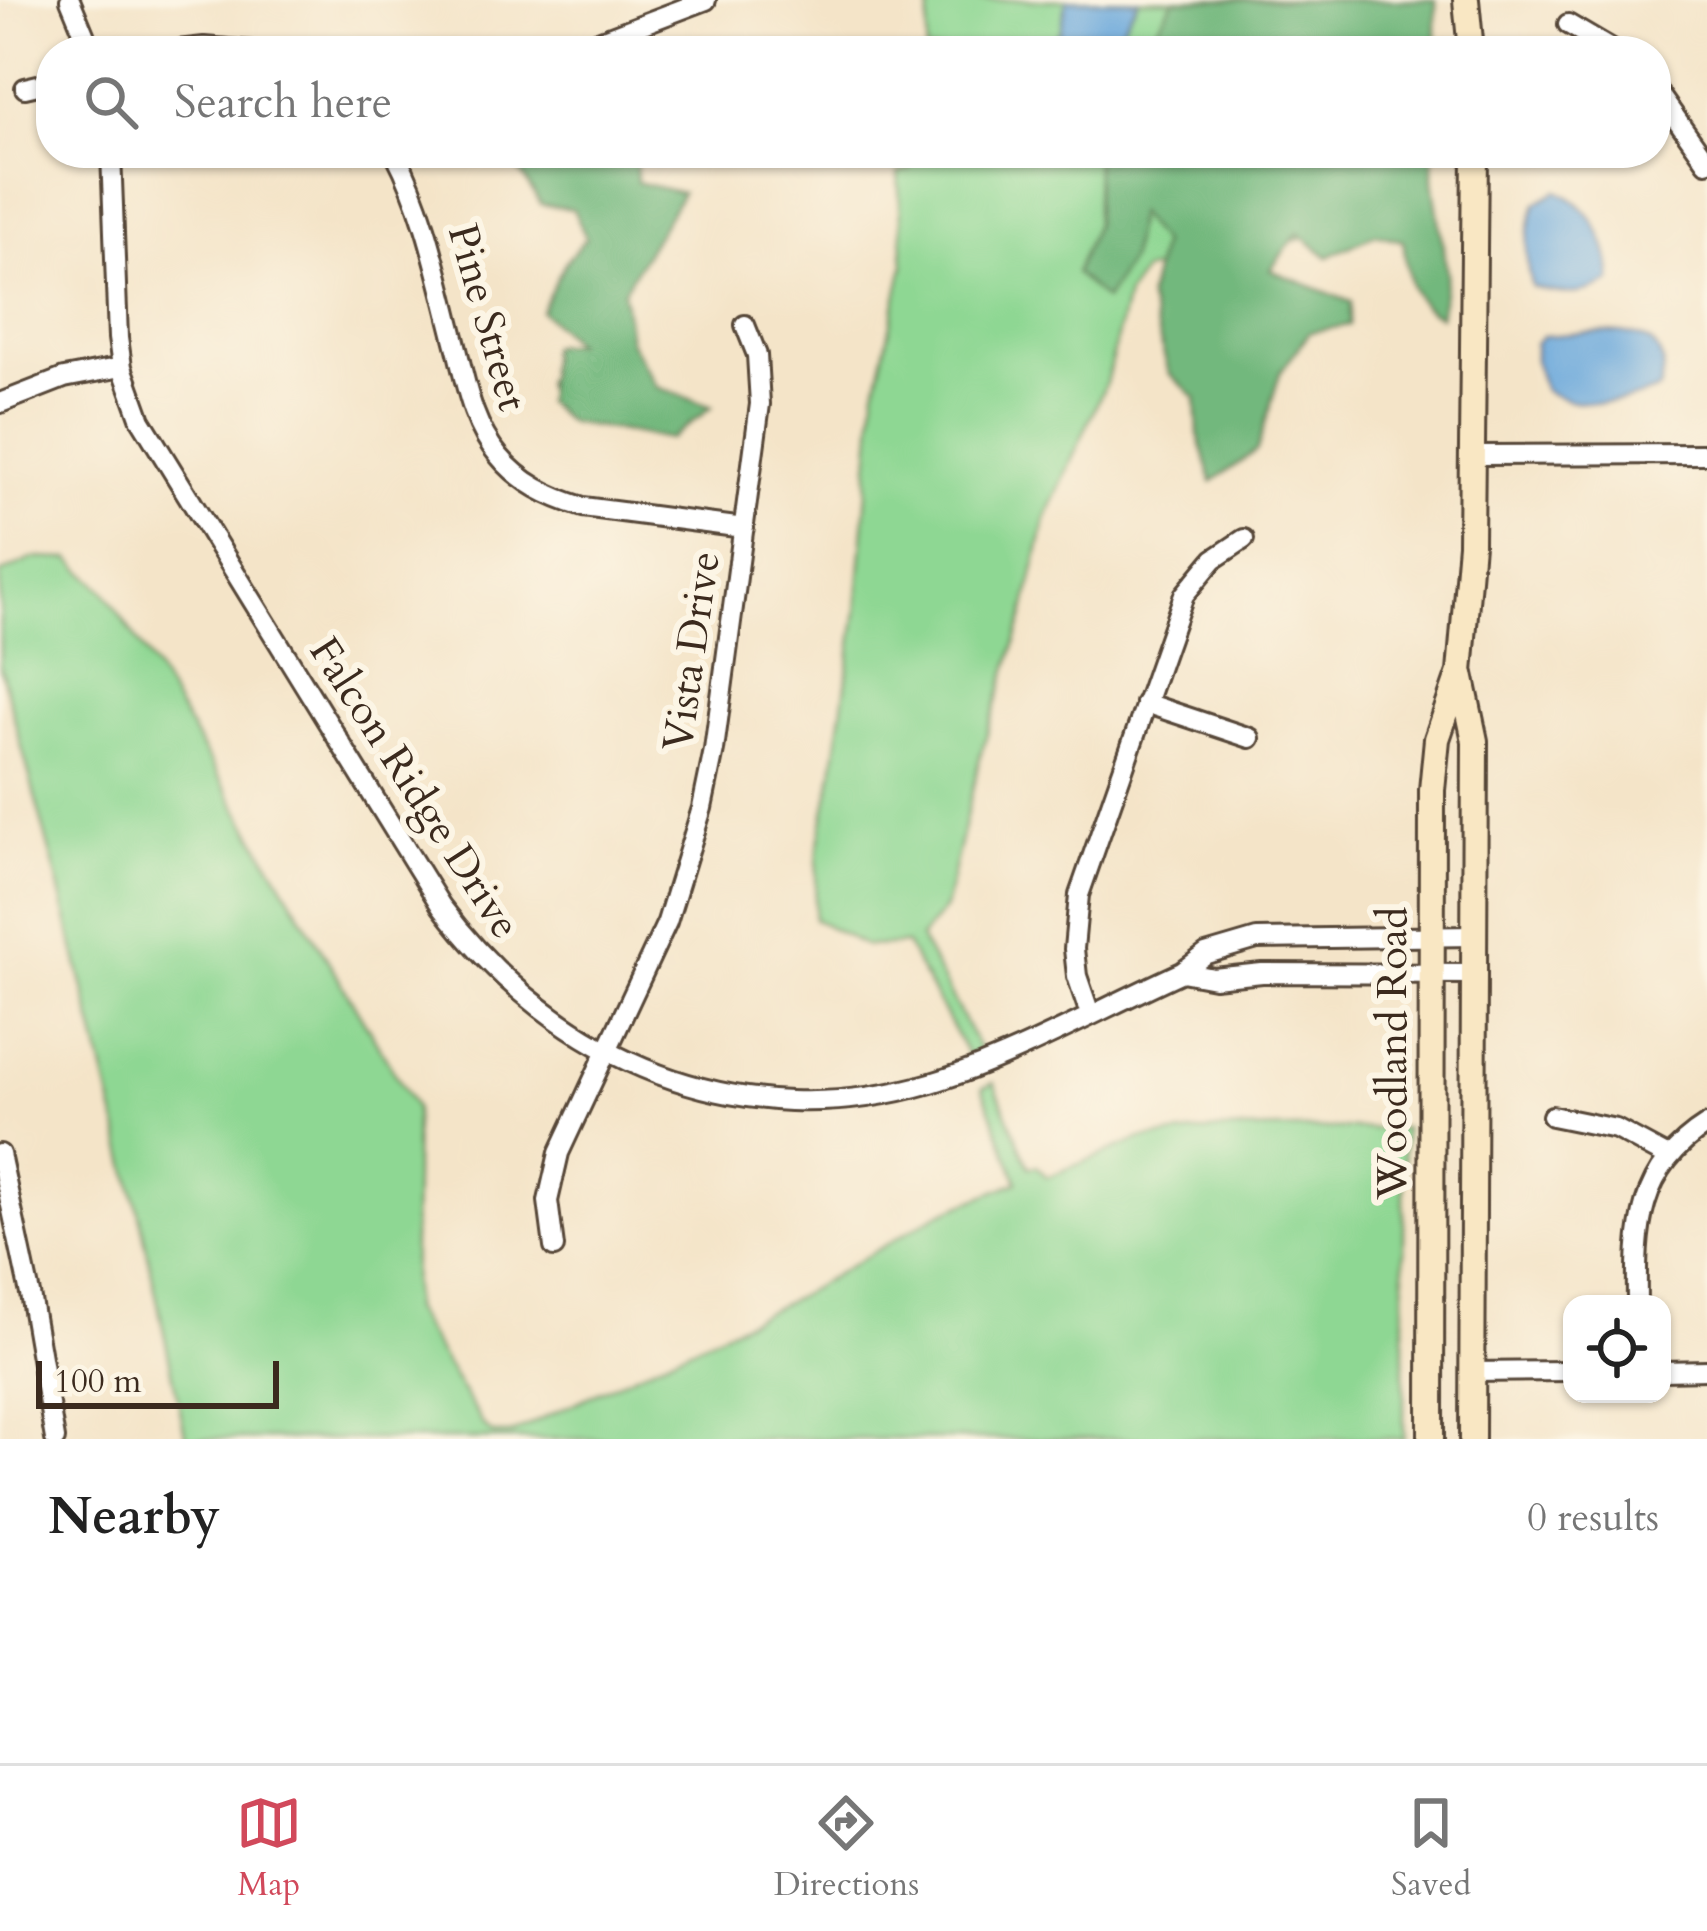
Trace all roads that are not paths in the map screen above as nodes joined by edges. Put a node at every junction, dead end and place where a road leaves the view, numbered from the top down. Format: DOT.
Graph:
graph roads {
  1 [pos="70,0"];
  2 [pos="706,0"];
  3 [pos="1466,0"];
  4 [pos="1568,24"];
  5 [pos="85,36"];
  6 [pos="611,36"];
  7 [pos="1470,36"];
  8 [pos="1588,36"];
  9 [pos="36,85"];
  10 [pos="25,88"];
  11 [pos="1671,111"];
  12 [pos="1707,162"];
  13 [pos="112,168"];
  14 [pos="402,168"];
  15 [pos="1475,168"];
  16 [pos="745,325"];
  17 [pos="122,367"];
  18 [pos="0,403"];
  19 [pos="1707,454"];
  20 [pos="1474,455"];
  21 [pos="743,528"];
  22 [pos="1244,539"];
  23 [pos="1460,671"];
  24 [pos="1144,703"];
  25 [pos="1250,738"];
  26 [pos="1474,936"];
  27 [pos="1430,937"];
  28 [pos="1182,972"];
  29 [pos="1474,974"];
  30 [pos="1430,975"];
  31 [pos="1090,1014"];
  32 [pos="605,1052"];
  33 [pos="1552,1116"];
  34 [pos="1707,1125"];
  35 [pos="0,1154"];
  36 [pos="1668,1157"];
  37 [pos="8,1227"];
  38 [pos="554,1247"];
  39 [pos="1637,1295"];
  40 [pos="1707,1370"];
  41 [pos="1563,1371"];
  42 [pos="1671,1371"];
  43 [pos="1472,1372"];
  44 [pos="55,1439"];
  45 [pos="1431,1439"];
  46 [pos="1472,1439"];
  1 -- 5 [label="street"];
  2 -- 6 [label="street"];
  3 -- 7 [label="main road"];
  4 -- 8 [label="street"];
  9 -- 10 [label="street"];
  11 -- 12 [label="street"];
  13 -- 17 [label="street, Falcon Ridge Drive"];
  14 -- 21 [label="street, Pine Street"];
  15 -- 20 [label="main road, Woodland Road"];
  16 -- 21 [label="street, Vista Drive"];
  17 -- 18 [label="street"];
  17 -- 32 [label="street, Falcon Ridge Drive"];
  19 -- 20 [label="street"];
  20 -- 23 [label="main road, Woodland Road"];
  21 -- 32 [label="street, Vista Drive"];
  22 -- 24 [label="street"];
  23 -- 26 [label="main road, Woodland Road"];
  23 -- 27 [label="main road, Woodland Road"];
  24 -- 25 [label="street"];
  24 -- 31 [label="street"];
  26 -- 27 [label="street, Falcon Ridge Drive"];
  26 -- 29 [label="main road, Woodland Road"];
  27 -- 28 [label="street, Falcon Ridge Drive"];
  27 -- 30 [label="main road, Woodland Road"];
  28 -- 30 [label="street, Falcon Ridge Drive"];
  28 -- 31 [label="street, Falcon Ridge Drive"];
  29 -- 30 [label="street, Falcon Ridge Drive"];
  29 -- 43 [label="main road, Woodland Road"];
  30 -- 45 [label="main road, Woodland Road"];
  31 -- 32 [label="street, Falcon Ridge Drive"];
  32 -- 38 [label="street, Vista Drive"];
  33 -- 36 [label="street"];
  34 -- 36 [label="street"];
  35 -- 37 [label="street"];
  36 -- 39 [label="street"];
  37 -- 44 [label="street"];
  40 -- 42 [label="street"];
  41 -- 43 [label="street"];
  43 -- 46 [label="main road, Woodland Road"];
}
